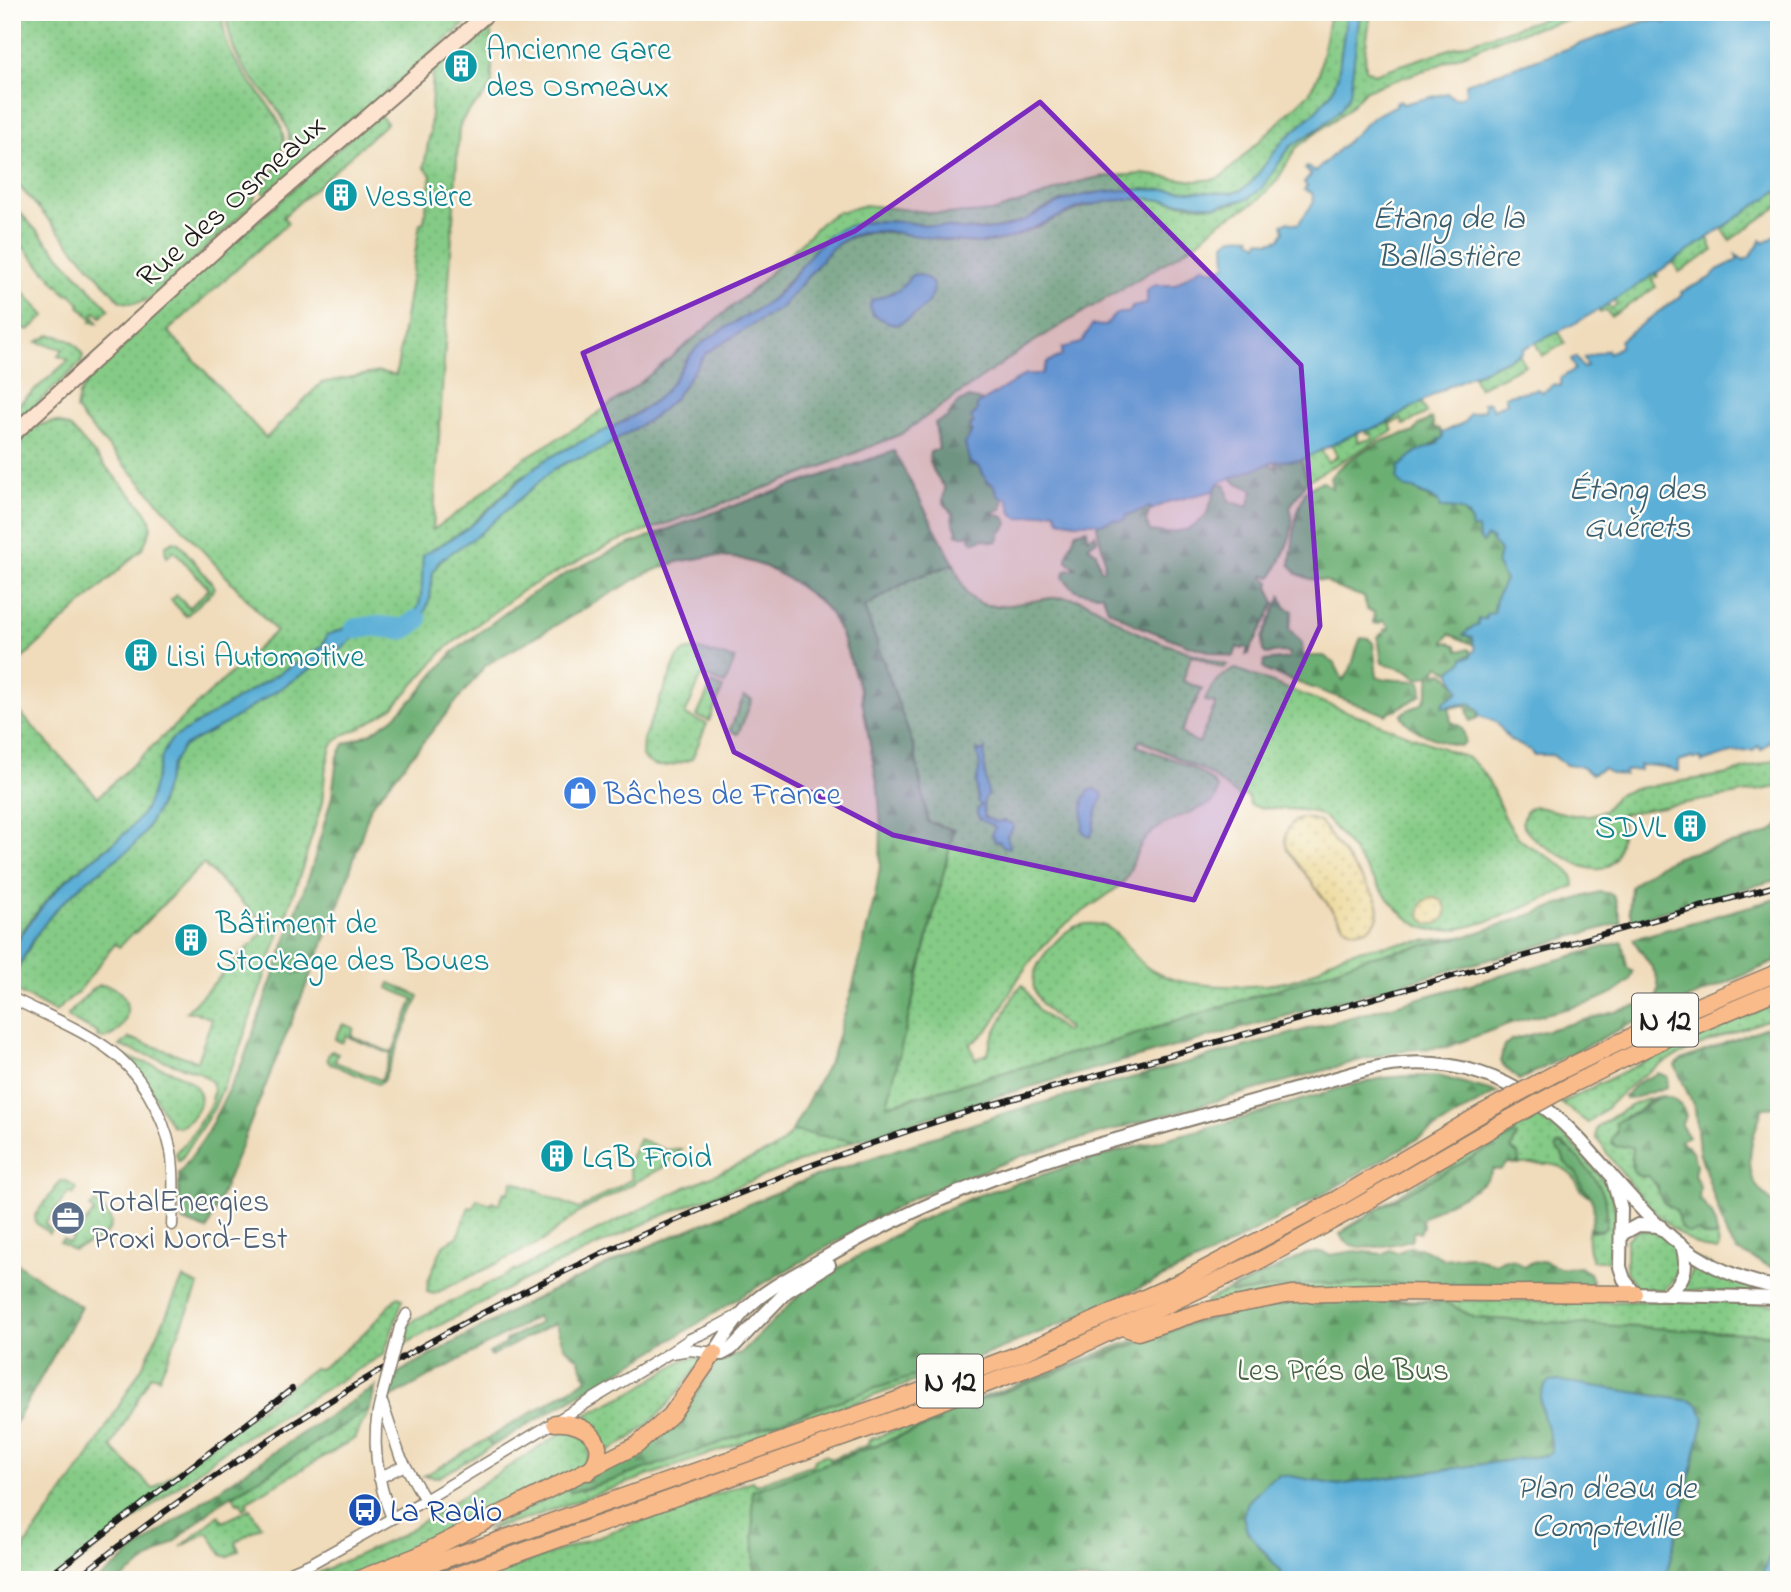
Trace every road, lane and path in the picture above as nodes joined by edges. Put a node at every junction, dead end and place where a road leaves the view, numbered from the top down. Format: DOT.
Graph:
graph roads {
  1 [pos="489,12"];
  2 [pos="12,435"];
  3 [pos="1779,972"];
  4 [pos="1779,990"];
  5 [pos="12,998"];
  6 [pos="1608,1171"];
  7 [pos="928,1205"];
  8 [pos="172,1225"];
  9 [pos="1660,1226"];
  10 [pos="1622,1234"];
  11 [pos="1682,1245"];
  12 [pos="1779,1289"];
  13 [pos="1635,1294"];
  14 [pos="1668,1294"];
  15 [pos="1779,1298"];
  16 [pos="742,1313"];
  17 [pos="407,1314"];
  18 [pos="1123,1328"];
  19 [pos="714,1353"];
  20 [pos="668,1354"];
  21 [pos="381,1399"];
  22 [pos="555,1423"];
  23 [pos="405,1465"];
  24 [pos="588,1472"];
  25 [pos="379,1478"];
  26 [pos="425,1500"];
  27 [pos="392,1518"];
  28 [pos="272,1580"];
  29 [pos="357,1580"];
  30 [pos="386,1580"];
  31 [pos="443,1580"];
  1 -- 2 [label="main road, Rue des Osmeaux"];
  3 -- 30 [label="highway, N 12, bridge"];
  4 -- 18 [label="highway, N 12, bridge"];
  5 -- 8 [label="street"];
  6 -- 7 [label="street"];
  6 -- 9 [label="street"];
  6 -- 10 [label="street"];
  7 -- 16 [label="street"];
  7 -- 19 [label="street"];
  9 -- 10 [label="street"];
  9 -- 11 [label="street"];
  10 -- 13 [label="street"];
  11 -- 12 [label="street"];
  11 -- 14 [label="street"];
  13 -- 14 [label="street"];
  13 -- 18 [label="highway"];
  14 -- 15 [label="street"];
  16 -- 19 [label="street"];
  16 -- 20 [label="street"];
  17 -- 21 [label="street, bridge"];
  18 -- 31 [label="highway, N 12"];
  19 -- 20 [label="street"];
  19 -- 24 [label="highway"];
  20 -- 22 [label="street"];
  21 -- 23 [label="street"];
  21 -- 25 [label="street"];
  22 -- 24 [label="highway"];
  22 -- 26 [label="street"];
  23 -- 25 [label="street"];
  23 -- 26 [label="street"];
  24 -- 29 [label="highway"];
  25 -- 27 [label="street"];
  26 -- 27 [label="street"];
  27 -- 28 [label="street"];
}
